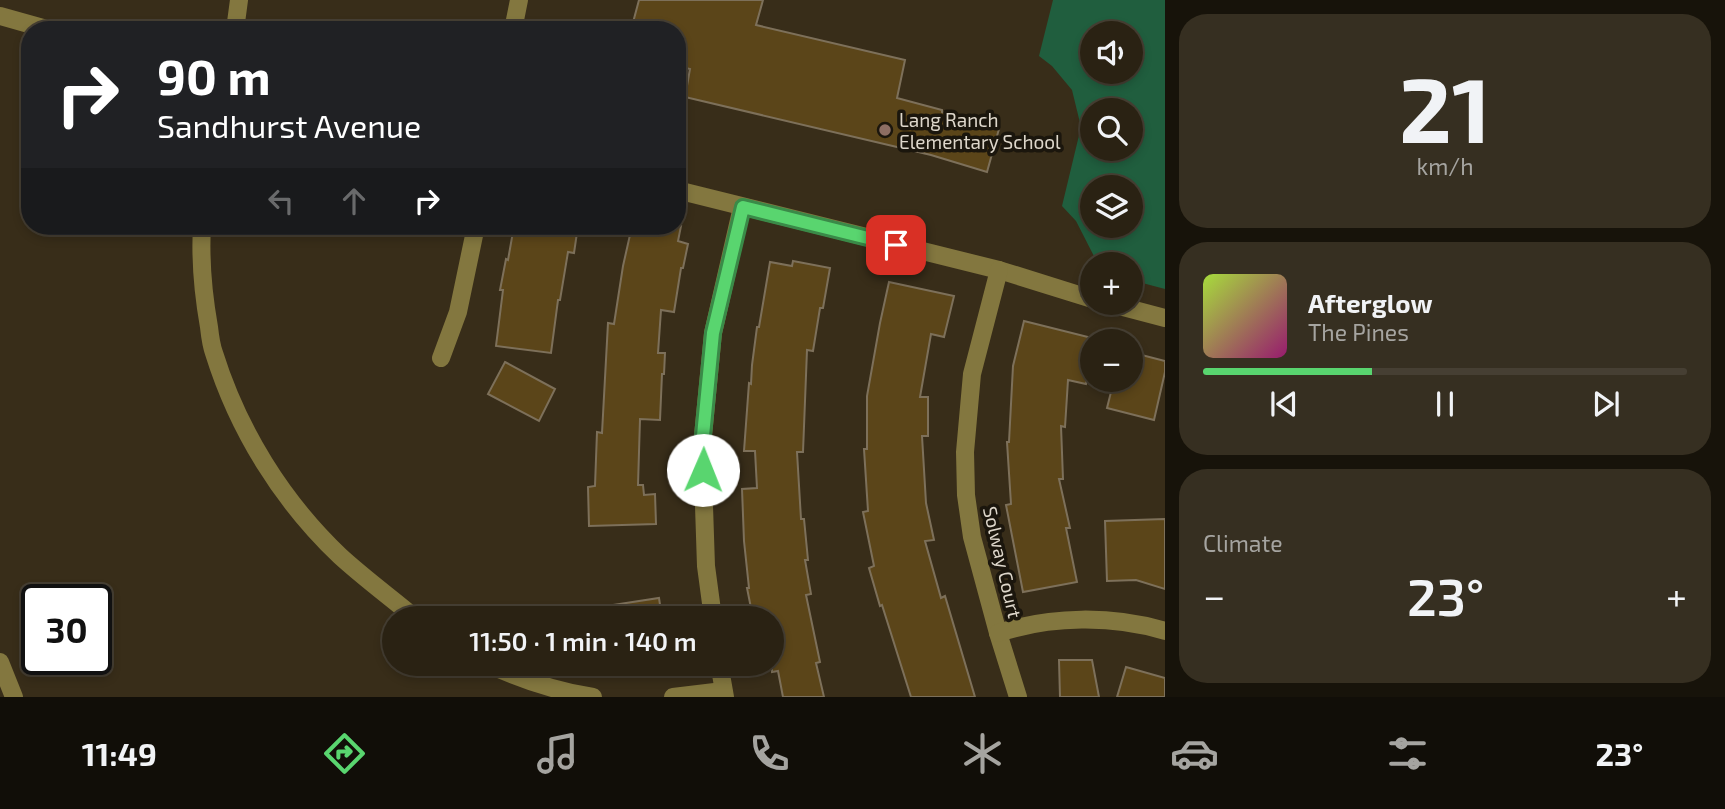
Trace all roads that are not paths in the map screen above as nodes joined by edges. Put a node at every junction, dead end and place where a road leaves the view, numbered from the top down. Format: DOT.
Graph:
graph roads {
  1 [pos="239,0"];
  2 [pos="519,0"];
  3 [pos="0,16"];
  4 [pos="236,21"];
  5 [pos="515,21"];
  6 [pos="21,22"];
  7 [pos="686,192"];
  8 [pos="743,207"];
  9 [pos="202,235"];
  10 [pos="474,235"];
  11 [pos="999,270"];
  12 [pos="1080,295"];
  13 [pos="1143,312"];
  14 [pos="1165,318"];
  15 [pos="441,358"];
  16 [pos="401,606"];
  17 [pos="711,606"];
  18 [pos="1165,631"];
  19 [pos="998,633"];
  20 [pos="0,662"];
  21 [pos="512,676"];
  22 [pos="721,676"];
  23 [pos="724,694"];
  24 [pos="14,697"];
  25 [pos="593,697"];
  26 [pos="673,697"];
  27 [pos="1018,697"];
  1 -- 4 [label="street"];
  2 -- 5 [label="street"];
  3 -- 6 [label="street"];
  7 -- 8 [label="street"];
  8 -- 11 [label="street"];
  8 -- 17 [label="street"];
  9 -- 16 [label="street"];
  10 -- 15 [label="street"];
  11 -- 12 [label="street"];
  11 -- 19 [label="street, Solway Court"];
  13 -- 14 [label="street"];
  18 -- 19 [label="street"];
  19 -- 27 [label="street, Solway Court"];
  20 -- 24 [label="street"];
  21 -- 25 [label="street"];
  22 -- 23 [label="street"];
  23 -- 26 [label="street"];
}
